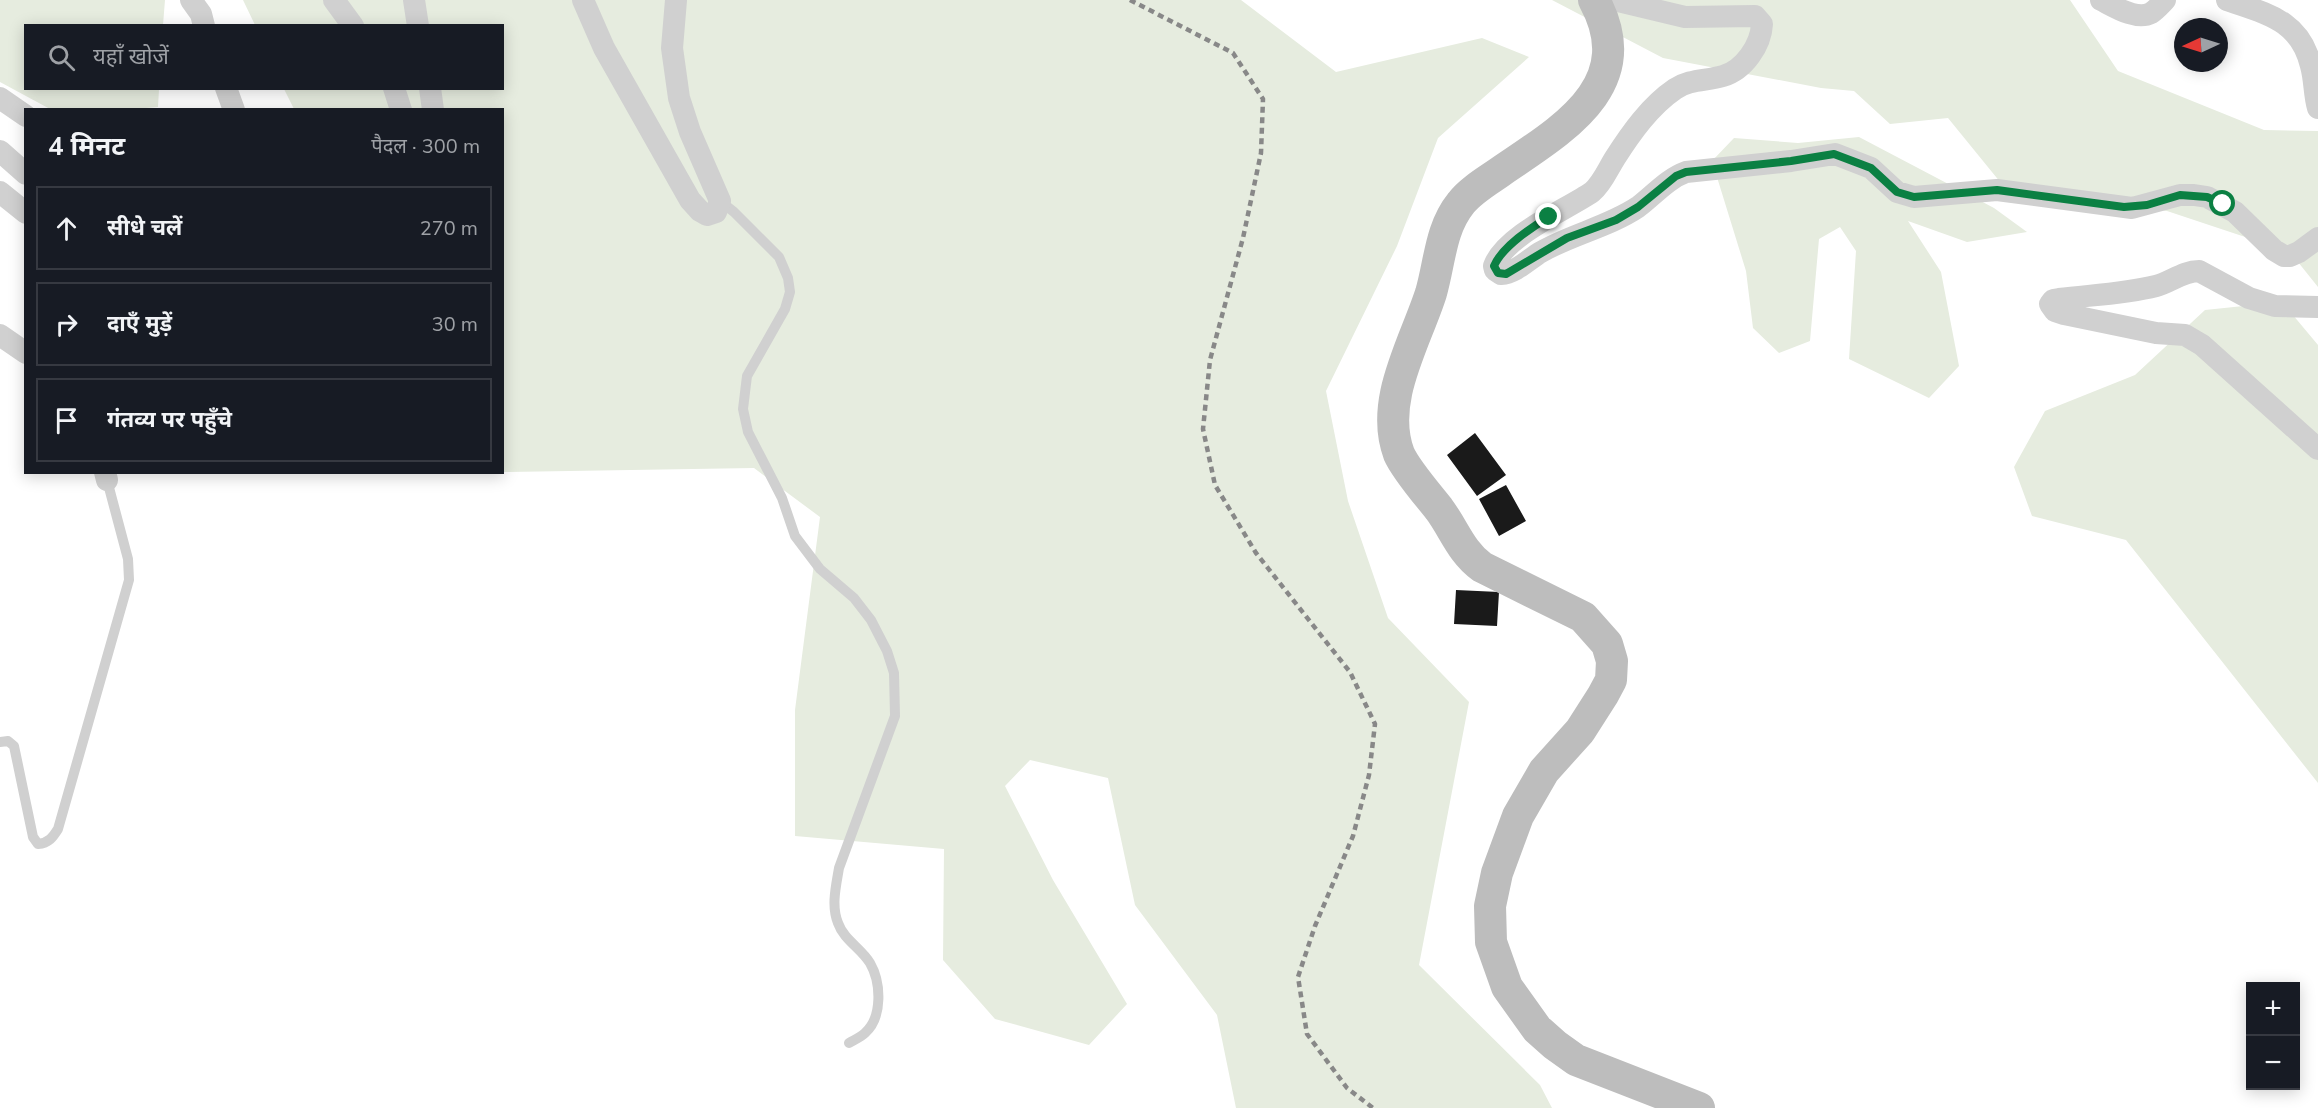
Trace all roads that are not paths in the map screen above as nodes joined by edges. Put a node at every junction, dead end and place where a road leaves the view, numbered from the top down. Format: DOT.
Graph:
graph roads {
  1 [pos="191,0"];
  2 [pos="334,0"];
  3 [pos="414,0"];
  4 [pos="583,0"];
  5 [pos="676,0"];
  6 [pos="1594,0"];
  7 [pos="1614,0"];
  8 [pos="2101,0"];
  9 [pos="2165,0"];
  10 [pos="2227,0"];
  11 [pos="204,24"];
  12 [pos="352,24"];
  13 [pos="418,24"];
  14 [pos="227,90"];
  15 [pos="395,90"];
  16 [pos="430,90"];
  17 [pos="0,98"];
  18 [pos="233,108"];
  19 [pos="400,108"];
  20 [pos="434,108"];
  21 [pos="2318,108"];
  22 [pos="24,115"];
  23 [pos="0,151"];
  24 [pos="24,172"];
  25 [pos="0,192"];
  26 [pos="720,201"];
  27 [pos="24,211"];
  28 [pos="2318,238"];
  29 [pos="2318,307"];
  30 [pos="0,335"];
  31 [pos="24,351"];
  32 [pos="2318,449"];
  33 [pos="106,476"];
  34 [pos="0,742"];
  35 [pos="849,1043"];
  36 [pos="1699,1108"];
  1 -- 11 [label="street"];
  2 -- 12 [label="street"];
  3 -- 13 [label="street"];
  4 -- 26 [label="street"];
  5 -- 26 [label="street"];
  6 -- 36 [label="main road"];
  7 -- 28 [label="street"];
  8 -- 9 [label="street"];
  10 -- 21 [label="street"];
  14 -- 18 [label="street"];
  15 -- 19 [label="street"];
  16 -- 20 [label="street"];
  17 -- 22 [label="street"];
  23 -- 24 [label="street"];
  25 -- 27 [label="street"];
  26 -- 35 [label="lane"];
  29 -- 32 [label="street"];
  30 -- 31 [label="street"];
  33 -- 34 [label="lane"];
}
